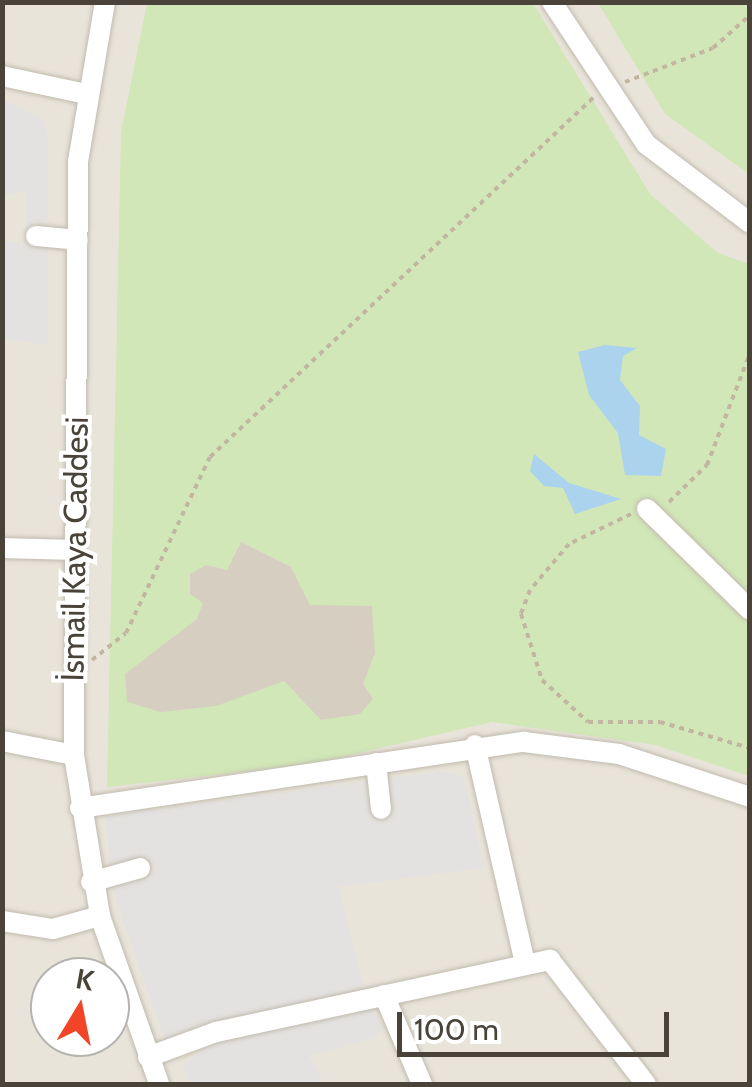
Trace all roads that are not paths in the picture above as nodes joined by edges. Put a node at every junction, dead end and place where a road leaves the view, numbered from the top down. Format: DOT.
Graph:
graph roads {
  1 [pos="105,2"];
  2 [pos="552,2"];
  3 [pos="2,76"];
  4 [pos="86,94"];
  5 [pos="750,223"];
  6 [pos="36,236"];
  7 [pos="78,240"];
  8 [pos="646,510"];
  9 [pos="2,548"];
  10 [pos="75,550"];
  11 [pos="750,610"];
  12 [pos="2,742"];
  13 [pos="475,745"];
  14 [pos="74,756"];
  15 [pos="376,762"];
  16 [pos="750,797"];
  17 [pos="80,808"];
  18 [pos="381,809"];
  19 [pos="140,868"];
  20 [pos="92,882"];
  21 [pos="100,916"];
  22 [pos="2,921"];
  23 [pos="525,963"];
  24 [pos="384,995"];
  25 [pos="148,1057"];
  26 [pos="160,1084"];
  27 [pos="422,1084"];
  28 [pos="646,1084"];
  1 -- 4 [label="street, İsmail Kaya Caddesi"];
  2 -- 5 [label="street"];
  3 -- 4 [label="street"];
  4 -- 7 [label="street, İsmail Kaya Caddesi"];
  6 -- 7 [label="street"];
  7 -- 10 [label="street, İsmail Kaya Caddesi"];
  8 -- 11 [label="street"];
  9 -- 10 [label="street"];
  10 -- 14 [label="street, İsmail Kaya Caddesi"];
  12 -- 14 [label="street"];
  13 -- 15 [label="street"];
  13 -- 16 [label="street"];
  13 -- 23 [label="street"];
  14 -- 17 [label="street, İsmail Kaya Caddesi"];
  15 -- 17 [label="street"];
  15 -- 18 [label="street"];
  17 -- 20 [label="street, İsmail Kaya Caddesi"];
  19 -- 20 [label="street"];
  20 -- 21 [label="street, İsmail Kaya Caddesi"];
  21 -- 22 [label="street"];
  21 -- 25 [label="street, İsmail Kaya Caddesi"];
  23 -- 24 [label="street"];
  23 -- 28 [label="street"];
  24 -- 25 [label="street"];
  24 -- 27 [label="street"];
  25 -- 26 [label="street, İsmail Kaya Caddesi"];
}
